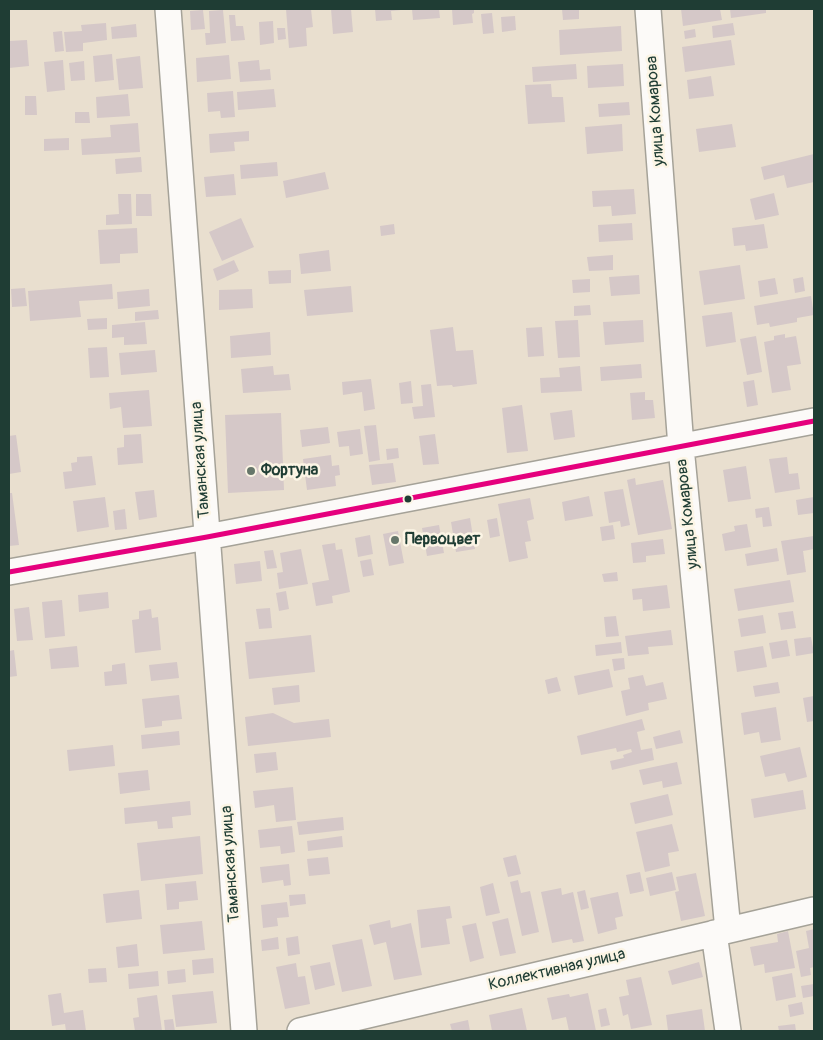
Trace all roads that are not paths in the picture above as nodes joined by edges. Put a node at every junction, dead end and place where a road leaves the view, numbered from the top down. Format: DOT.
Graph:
graph roads {
  1 [pos="168,9"];
  2 [pos="648,9"];
  3 [pos="814,421"];
  4 [pos="681,448"];
  5 [pos="207,537"];
  6 [pos="9,572"];
  7 [pos="814,910"];
  8 [pos="721,931"];
  9 [pos="244,1031"];
  10 [pos="300,1031"];
  11 [pos="728,1031"];
  1 -- 5 [label="street, Таманская улица"];
  2 -- 4 [label="street, улица Комарова"];
  3 -- 4 [label="street"];
  4 -- 5 [label="street"];
  4 -- 8 [label="street, улица Комарова"];
  5 -- 6 [label="street"];
  5 -- 9 [label="street, Таманская улица"];
  7 -- 8 [label="street, Коллективная улица"];
  8 -- 10 [label="street, Коллективная улица"];
  8 -- 11 [label="street, улица Комарова"];
}
